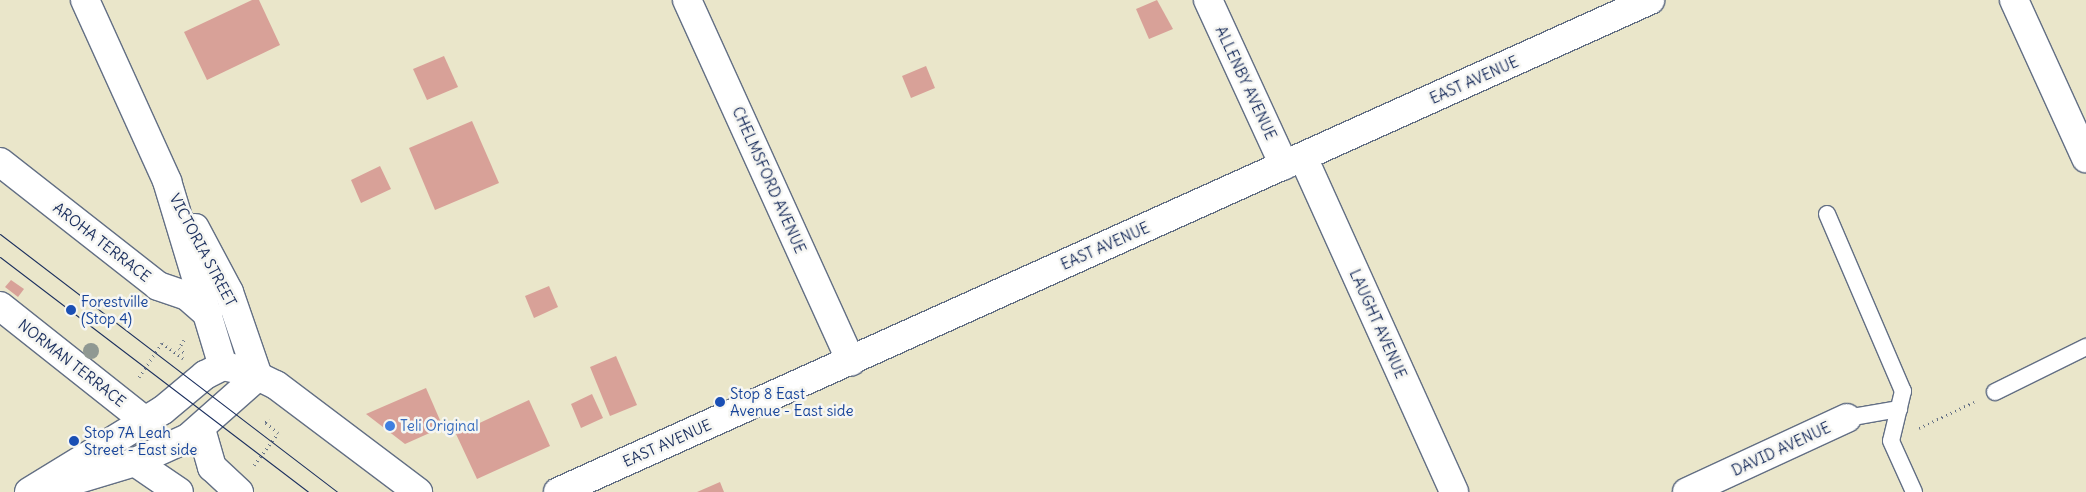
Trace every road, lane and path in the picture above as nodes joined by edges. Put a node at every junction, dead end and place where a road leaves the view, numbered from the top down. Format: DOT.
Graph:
graph roads {
  1 [pos="85,0"];
  2 [pos="687,0"];
  3 [pos="1208,0"];
  4 [pos="1650,0"];
  5 [pos="2014,0"];
  6 [pos="2086,158"];
  7 [pos="1293,161"];
  8 [pos="0,162"];
  9 [pos="167,181"];
  10 [pos="1827,214"];
  11 [pos="174,292"];
  12 [pos="0,306"];
  13 [pos="208,314"];
  14 [pos="2086,347"];
  15 [pos="851,361"];
  16 [pos="222,366"];
  17 [pos="258,376"];
  18 [pos="134,380"];
  19 [pos="144,381"];
  20 [pos="141,386"];
  21 [pos="1995,392"];
  22 [pos="1899,409"];
  23 [pos="1847,418"];
  24 [pos="144,420"];
  25 [pos="281,427"];
  26 [pos="201,429"];
  27 [pos="1891,441"];
  28 [pos="247,460"];
  29 [pos="135,462"];
  30 [pos="29,492"];
  31 [pos="33,492"];
  32 [pos="179,492"];
  33 [pos="239,492"];
  34 [pos="418,492"];
  35 [pos="558,492"];
  36 [pos="1454,492"];
  37 [pos="1687,492"];
  38 [pos="1914,492"];
  1 -- 9 [label="street, VICTORIA STREET"];
  2 -- 15 [label="street, CHELMSFORD AVENUE"];
  3 -- 7 [label="street, ALLENBY AVENUE"];
  4 -- 7 [label="street, EAST AVENUE"];
  5 -- 6 [label="street"];
  7 -- 15 [label="street, EAST AVENUE"];
  7 -- 36 [label="street, LAUGHT AVENUE"];
  8 -- 11 [label="street, AROHA TERRACE"];
  9 -- 13 [label="street, VICTORIA STREET"];
  9 -- 17 [label="street, VICTORIA STREET"];
  10 -- 22 [label="lane"];
  11 -- 13 [label="street, AROHA TERRACE"];
  11 -- 19 [label="path"];
  12 -- 24 [label="street, NORMAN TERRACE"];
  13 -- 16 [label="street, VICTORIA STREET"];
  14 -- 21 [label="lane"];
  15 -- 35 [label="street, EAST AVENUE"];
  16 -- 17 [label="street"];
  16 -- 24 [label="street"];
  17 -- 26 [label="street"];
  17 -- 34 [label="street"];
  18 -- 20 [label="path"];
  21 -- 27 [label="path"];
  22 -- 23 [label="lane"];
  22 -- 27 [label="lane"];
  23 -- 37 [label="street, DAVID AVENUE"];
  24 -- 30 [label="street"];
  25 -- 28 [label="path"];
  26 -- 29 [label="street"];
  26 -- 33 [label="street"];
  27 -- 38 [label="lane"];
  29 -- 31 [label="street"];
  29 -- 32 [label="street"];
}
